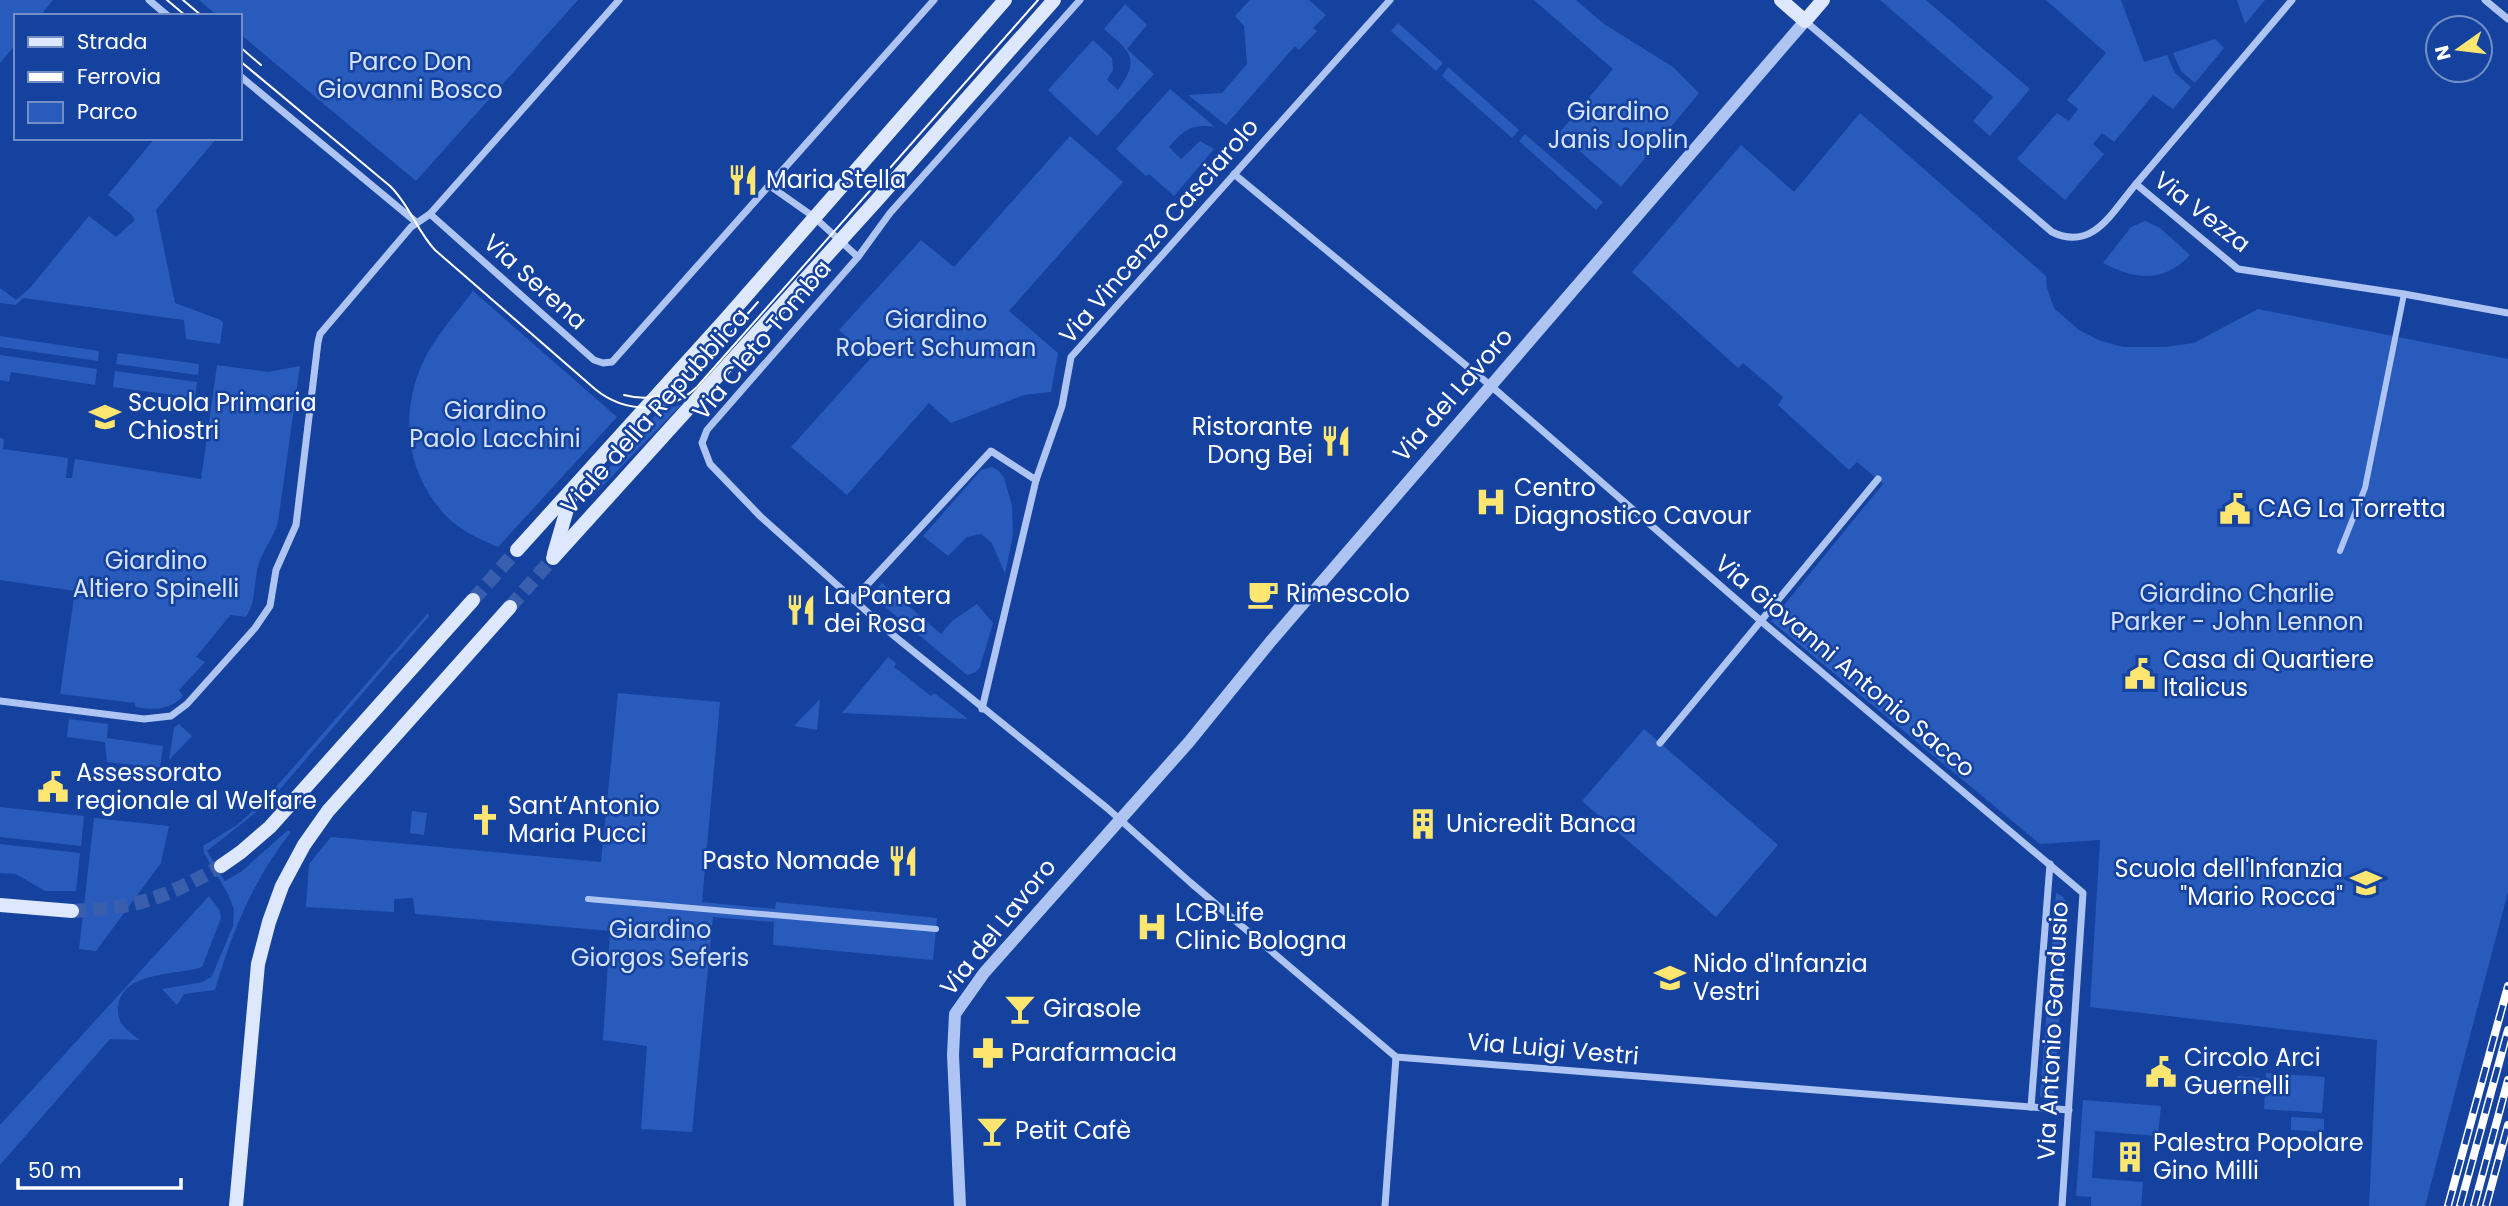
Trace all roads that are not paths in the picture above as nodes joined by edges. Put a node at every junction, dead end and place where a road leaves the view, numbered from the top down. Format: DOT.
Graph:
graph roads {
  1 [pos="149,0"];
  2 [pos="619,0"];
  3 [pos="934,0"];
  4 [pos="1005,0"];
  5 [pos="1054,0"];
  6 [pos="1080,0"];
  7 [pos="1390,0"];
  8 [pos="1782,0"];
  9 [pos="1822,0"];
  10 [pos="2292,0"];
  11 [pos="2485,0"];
  12 [pos="166,14"];
  13 [pos="2508,19"];
  14 [pos="1805,20"];
  15 [pos="242,78"];
  16 [pos="1234,174"];
  17 [pos="2136,184"];
  18 [pos="770,186"];
  19 [pos="430,214"];
  20 [pos="814,217"];
  21 [pos="416,222"];
  22 [pos="841,241"];
  23 [pos="858,257"];
  24 [pos="2404,294"];
  25 [pos="2508,313"];
  26 [pos="1491,386"];
  27 [pos="1878,479"];
  28 [pos="1036,480"];
  29 [pos="573,488"];
  30 [pos="517,550"];
  31 [pos="2340,551"];
  32 [pos="473,600"];
  33 [pos="853,600"];
  34 [pos="509,607"];
  35 [pos="1761,621"];
  36 [pos="0,701"];
  37 [pos="982,709"];
  38 [pos="1660,743"];
  39 [pos="1119,820"];
  40 [pos="2050,864"];
  41 [pos="221,866"];
  42 [pos="0,898"];
  43 [pos="588,899"];
  44 [pos="0,905"];
  45 [pos="18,907"];
  46 [pos="72,911"];
  47 [pos="936,929"];
  48 [pos="1396,1057"];
  49 [pos="2031,1107"];
  50 [pos="2069,1110"];
  51 [pos="236,1206"];
  52 [pos="960,1206"];
  53 [pos="1385,1206"];
  54 [pos="2062,1206"];
  1 -- 12 [label="street"];
  2 -- 19 [label="street"];
  3 -- 18 [label="street"];
  4 -- 20 [label="main road, Viale della Repubblica"];
  5 -- 22 [label="main road, Viale della Repubblica"];
  6 -- 23 [label="street, Via Cleto Tomba"];
  7 -- 16 [label="street, Via Vincenzo Casciarolo"];
  8 -- 14 [label="main road"];
  9 -- 14 [label="main road, Via del Lavoro"];
  10 -- 17 [label="street"];
  11 -- 13 [label="street"];
  14 -- 17 [label="street, Via Vezza"];
  14 -- 26 [label="street, Via del Lavoro"];
  15 -- 21 [label="street"];
  16 -- 26 [label="street, Via Giovanni Antonio Sacco"];
  16 -- 28 [label="street, Via Vincenzo Casciarolo"];
  17 -- 24 [label="street, Via Vezza"];
  18 -- 19 [label="street, Via Serena"];
  18 -- 20 [label="street"];
  19 -- 21 [label="street"];
  20 -- 22 [label="street"];
  20 -- 29 [label="main road, Viale della Repubblica"];
  21 -- 36 [label="street"];
  22 -- 23 [label="street"];
  22 -- 29 [label="main road, Viale della Repubblica"];
  23 -- 33 [label="street, Via Cleto Tomba"];
  24 -- 25 [label="street, Via Vezza"];
  24 -- 31 [label="street"];
  26 -- 35 [label="street, Via Giovanni Antonio Sacco"];
  26 -- 39 [label="street, Via del Lavoro"];
  27 -- 35 [label="street"];
  28 -- 33 [label="street"];
  28 -- 37 [label="street, Via Vincenzo Casciarolo"];
  29 -- 30 [label="main road, Viale della Repubblica"];
  32 -- 41 [label="main road"];
  33 -- 37 [label="street, Via Cleto Tomba"];
  34 -- 51 [label="main road"];
  35 -- 38 [label="street"];
  35 -- 40 [label="street, Via Giovanni Antonio Sacco"];
  37 -- 39 [label="street"];
  39 -- 48 [label="street"];
  39 -- 52 [label="street, Via del Lavoro"];
  40 -- 49 [label="street, Via Antonio Gandusio"];
  40 -- 50 [label="street, Via Antonio Gandusio"];
  42 -- 45 [label="main road"];
  43 -- 47 [label="street"];
  44 -- 45 [label="main road"];
  45 -- 46 [label="main road"];
  48 -- 49 [label="street, Via Luigi Vestri"];
  48 -- 53 [label="street"];
  49 -- 50 [label="street, Via Luigi Vestri"];
  50 -- 54 [label="street, Via Antonio Gandusio"];
}
